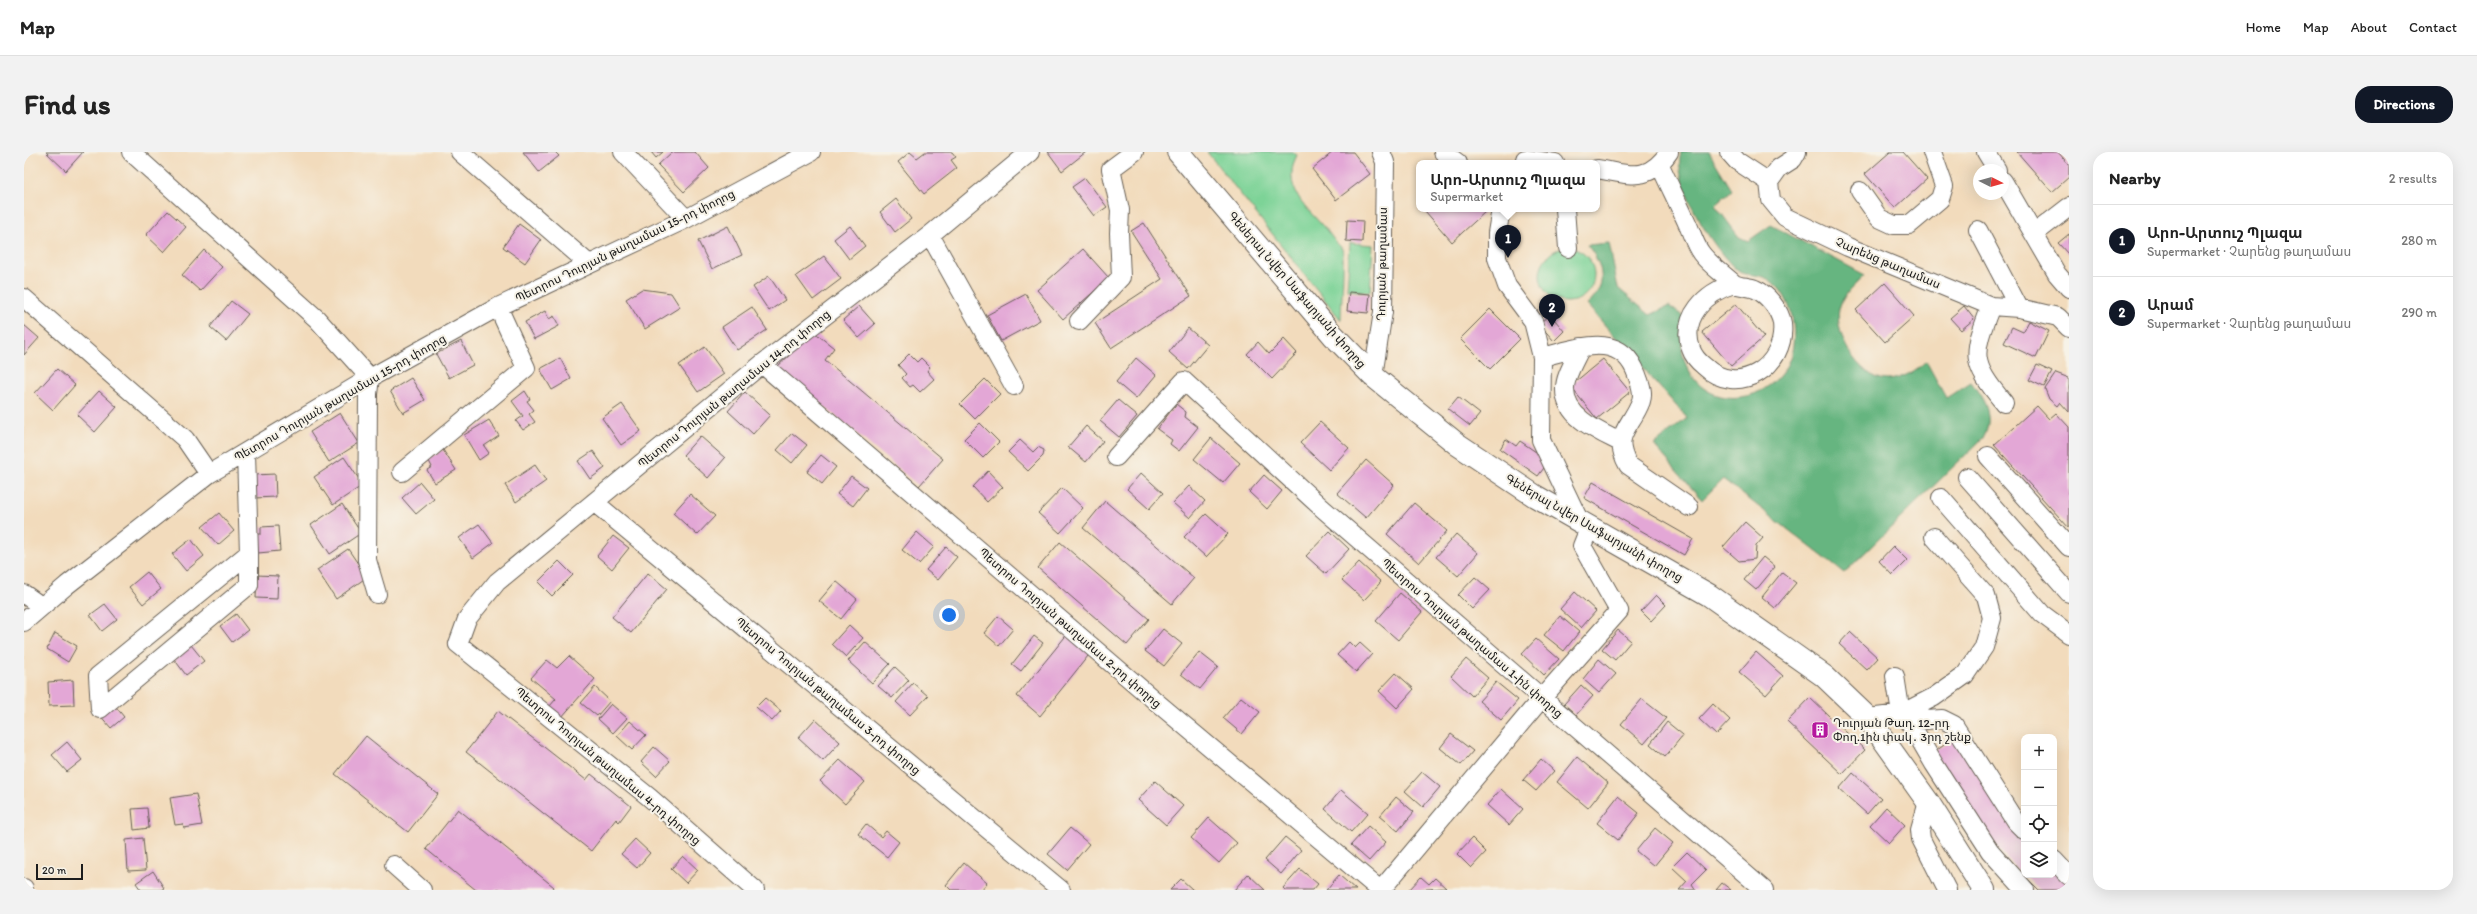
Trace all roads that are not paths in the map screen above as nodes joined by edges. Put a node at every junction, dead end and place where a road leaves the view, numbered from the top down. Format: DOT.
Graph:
graph roads {
  1 [pos="132,152"];
  2 [pos="460,152"];
  3 [pos="623,152"];
  4 [pos="811,152"];
  5 [pos="1030,152"];
  6 [pos="1134,152"];
  7 [pos="1178,152"];
  8 [pos="1380,152"];
  9 [pos="1443,152"];
  10 [pos="1729,152"];
  11 [pos="1797,152"];
  12 [pos="1932,152"];
  13 [pos="1986,152"];
  14 [pos="1526,158"];
  15 [pos="1664,159"];
  16 [pos="1454,160"];
  17 [pos="1538,160"];
  18 [pos="1993,164"];
  19 [pos="1600,169"];
  20 [pos="1769,182"];
  21 [pos="1860,191"];
  22 [pos="2009,191"];
  23 [pos="2069,207"];
  24 [pos="1500,212"];
  25 [pos="1565,212"];
  26 [pos="686,218"];
  27 [pos="1978,230"];
  28 [pos="2034,234"];
  29 [pos="930,235"];
  30 [pos="1568,248"];
  31 [pos="589,264"];
  32 [pos="1734,284"];
  33 [pos="2069,288"];
  34 [pos="24,298"];
  35 [pos="1991,306"];
  36 [pos="498,307"];
  37 [pos="2019,308"];
  38 [pos="1079,321"];
  39 [pos="2069,328"];
  40 [pos="1581,347"];
  41 [pos="1542,357"];
  42 [pos="762,364"];
  43 [pos="1374,376"];
  44 [pos="370,378"];
  45 [pos="1014,386"];
  46 [pos="2004,403"];
  47 [pos="1620,442"];
  48 [pos="246,453"];
  49 [pos="1988,456"];
  50 [pos="1116,457"];
  51 [pos="402,472"];
  52 [pos="209,474"];
  53 [pos="1967,477"];
  54 [pos="1940,498"];
  55 [pos="594,502"];
  56 [pos="1689,507"];
  57 [pos="1584,523"];
  58 [pos="1934,537"];
  59 [pos="2069,547"];
  60 [pos="249,553"];
  61 [pos="2069,593"];
  62 [pos="24,594"];
  63 [pos="377,594"];
  64 [pos="41,606"];
  65 [pos="24,622"];
  66 [pos="2069,634"];
  67 [pos="458,644"];
  68 [pos="1895,676"];
  69 [pos="1541,699"];
  70 [pos="1868,718"];
  71 [pos="1905,718"];
  72 [pos="1928,802"];
  73 [pos="2021,827"];
  74 [pos="2057,863"];
  75 [pos="394,865"];
  76 [pos="2069,876"];
  77 [pos="422,890"];
  78 [pos="755,890"];
  79 [pos="1061,890"];
  80 [pos="1381,890"];
  81 [pos="1764,890"];
  82 [pos="1947,890"];
  83 [pos="1984,890"];
  84 [pos="2025,890"];
  1 -- 44 [label="street"];
  2 -- 31 [label="street"];
  3 -- 26 [label="street"];
  4 -- 26 [label="street, Պետրոս Դուրյան թաղամաս 15-րդ փողոց"];
  5 -- 29 [label="street, Պետրոս Դուրյան թաղամաս 14-րդ փողոց"];
  6 -- 38 [label="street"];
  7 -- 43 [label="main road, Գեներալ Նվեր Սաֆարյանի փողոց"];
  8 -- 43 [label="street, Դուրյան թաղամաս"];
  9 -- 16 [label="street"];
  10 -- 20 [label="street"];
  11 -- 20 [label="street"];
  12 -- 21 [label="street"];
  13 -- 18 [label="street"];
  14 -- 17 [label="street"];
  15 -- 19 [label="street"];
  15 -- 32 [label="street"];
  20 -- 35 [label="street, Չարենց թաղամաս"];
  22 -- 28 [label="street"];
  23 -- 28 [label="street"];
  24 -- 41 [label="street"];
  25 -- 30 [label="street"];
  26 -- 31 [label="street, Պետրոս Դուրյան թաղամաս 15-րդ փողոց"];
  27 -- 37 [label="street"];
  28 -- 33 [label="street"];
  29 -- 42 [label="street, Պետրոս Դուրյան թաղամաս 14-րդ փողոց"];
  29 -- 45 [label="street"];
  31 -- 36 [label="street, Պետրոս Դուրյան թաղամաս 15-րդ փողոց"];
  32 -- 32 [label="street"];
  34 -- 52 [label="street"];
  35 -- 37 [label="street, Չարենց թաղամաս"];
  35 -- 46 [label="street"];
  36 -- 44 [label="street, Պետրոս Դուրյան թաղամաս 15-րդ փողոց"];
  36 -- 51 [label="street"];
  37 -- 39 [label="street, Չարենց թաղամաս"];
  40 -- 41 [label="street"];
  40 -- 47 [label="street"];
  40 -- 47 [label="street"];
  41 -- 57 [label="street"];
  42 -- 55 [label="street, Պետրոս Դուրյան թաղամաս 14-րդ փողոց"];
  42 -- 80 [label="street, Պետրոս Դուրյան թաղամաս 2-րդ փողոց"];
  43 -- 57 [label="main road, Գեներալ Նվեր Սաֆարյանի փողոց"];
  44 -- 48 [label="street, Պետրոս Դուրյան թաղամաս 15-րդ փողոց"];
  44 -- 63 [label="street"];
  47 -- 56 [label="street"];
  48 -- 52 [label="street, Պետրոս Դուրյան թաղամաս 15-րդ փողոց"];
  48 -- 60 [label="street"];
  49 -- 59 [label="street"];
  50 -- 69 [label="street, Պետրոս Դուրյան թաղամաս 1-ին փողոց"];
  52 -- 64 [label="street, Պետրոս Դուրյան թաղամաս 15-րդ փողոց"];
  53 -- 61 [label="street"];
  54 -- 66 [label="street"];
  55 -- 67 [label="street, Պետրոս Դուրյան թաղամաս 14-րդ փողոց"];
  55 -- 79 [label="street, Պետրոս Դուրյան թաղամաս 3-րդ փողոց"];
  57 -- 69 [label="street"];
  57 -- 70 [label="main road, Գեներալ Նվեր Սաֆարյանի փողոց"];
  58 -- 71 [label="street"];
  60 -- 60 [label="street"];
  62 -- 64 [label="street"];
  64 -- 65 [label="street, Պետրոս Դուրյան թաղամաս 15-րդ փողոց"];
  67 -- 78 [label="street, Պետրոս Դուրյան թաղամաս 4-րդ փողոց"];
  68 -- 71 [label="street"];
  69 -- 80 [label="street"];
  69 -- 81 [label="street, Պետրոս Դուրյան թաղամաս 1-ին փողոց"];
  70 -- 71 [label="street"];
  70 -- 72 [label="main road, Գեներալ Նվեր Սաֆարյանի փողոց"];
  71 -- 73 [label="street"];
  71 -- 84 [label="street"];
  72 -- 82 [label="street"];
  72 -- 83 [label="main road, Գեներալ Նվեր Սաֆարյանի փողոց"];
  74 -- 76 [label="street"];
  75 -- 77 [label="street"];
}
